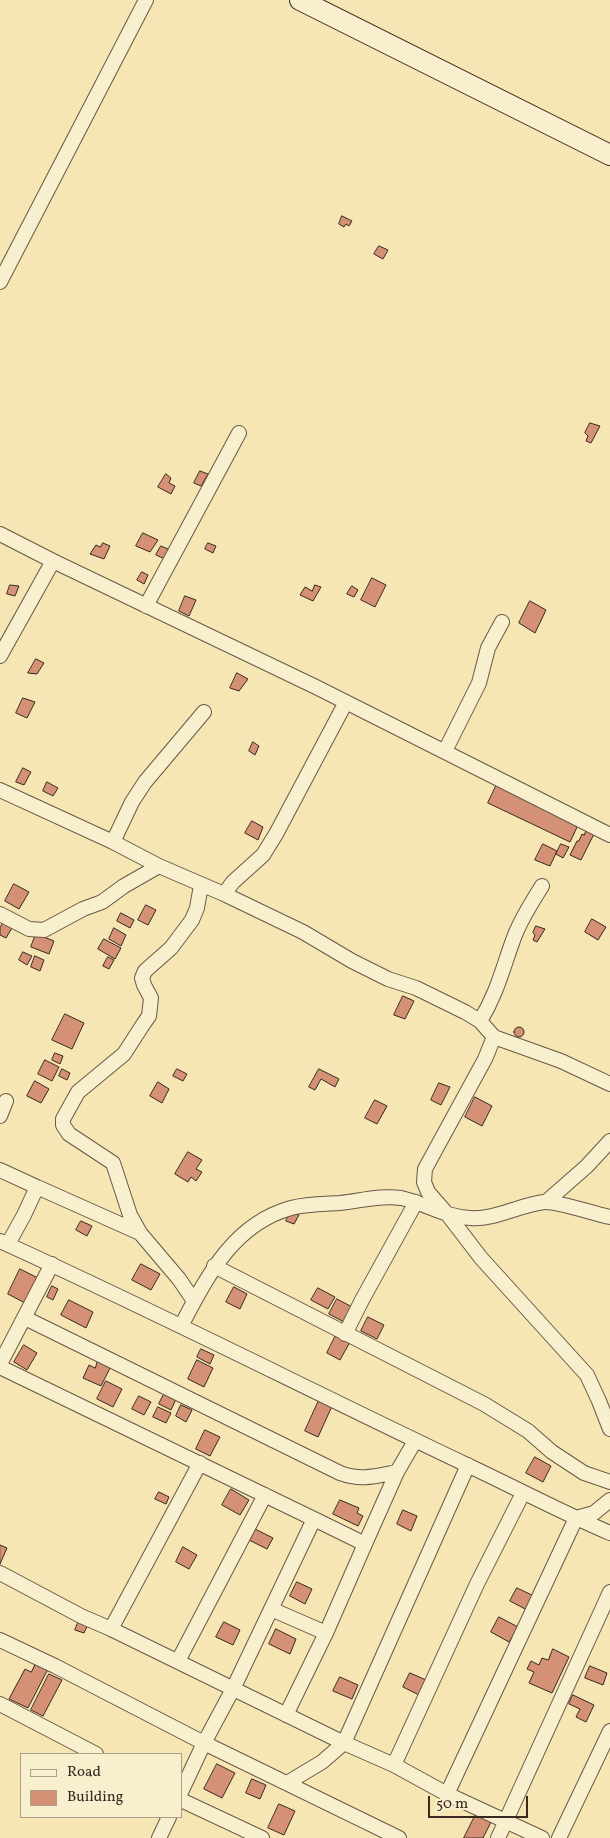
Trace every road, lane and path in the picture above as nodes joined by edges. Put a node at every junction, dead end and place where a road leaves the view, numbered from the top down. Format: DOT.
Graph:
graph roads {
  1 [pos="146,0"];
  2 [pos="300,0"];
  3 [pos="610,154"];
  4 [pos="0,282"];
  5 [pos="239,433"];
  6 [pos="0,534"];
  7 [pos="53,561"];
  8 [pos="146,606"];
  9 [pos="502,622"];
  10 [pos="0,656"];
  11 [pos="346,702"];
  12 [pos="204,712"];
  13 [pos="445,751"];
  14 [pos="0,790"];
  15 [pos="610,835"];
  16 [pos="113,842"];
  17 [pos="159,866"];
  18 [pos="202,885"];
  19 [pos="542,886"];
  20 [pos="224,894"];
  21 [pos="0,914"];
  22 [pos="480,1021"];
  23 [pos="494,1037"];
  24 [pos="610,1084"];
  25 [pos="6,1101"];
  26 [pos="0,1116"];
  27 [pos="610,1141"];
  28 [pos="425,1169"];
  29 [pos="0,1170"];
  30 [pos="36,1187"];
  31 [pos="413,1201"];
  32 [pos="546,1202"];
  33 [pos="448,1215"];
  34 [pos="610,1217"];
  35 [pos="140,1233"];
  36 [pos="4,1242"];
  37 [pos="52,1264"];
  38 [pos="214,1266"];
  39 [pos="194,1301"];
  40 [pos="25,1318"];
  41 [pos="181,1326"];
  42 [pos="345,1334"];
  43 [pos="0,1366"];
  44 [pos="610,1429"];
  45 [pos="415,1441"];
  46 [pos="200,1463"];
  47 [pos="468,1465"];
  48 [pos="397,1472"];
  49 [pos="610,1482"];
  50 [pos="523,1493"];
  51 [pos="265,1495"];
  52 [pos="610,1500"];
  53 [pos="576,1518"];
  54 [pos="314,1519"];
  55 [pos="610,1533"];
  56 [pos="365,1544"];
  57 [pos="0,1573"];
  58 [pos="610,1592"];
  59 [pos="271,1609"];
  60 [pos="111,1629"];
  61 [pos="326,1633"];
  62 [pos="0,1640"];
  63 [pos="178,1661"];
  64 [pos="233,1689"];
  65 [pos="0,1704"];
  66 [pos="286,1715"];
  67 [pos="610,1731"];
  68 [pos="204,1743"];
  69 [pos="344,1743"];
  70 [pos="94,1753"];
  71 [pos="394,1765"];
  72 [pos="287,1783"];
  73 [pos="182,1790"];
  74 [pos="447,1794"];
  75 [pos="182,1800"];
  76 [pos="169,1818"];
  77 [pos="506,1820"];
  78 [pos="159,1838"];
  79 [pos="262,1838"];
  80 [pos="399,1838"];
  81 [pos="498,1838"];
  82 [pos="542,1838"];
  83 [pos="559,1838"];
  1 -- 4 [label="street"];
  2 -- 3 [label="main road"];
  5 -- 8 [label="street"];
  6 -- 7 [label="street"];
  7 -- 8 [label="street"];
  7 -- 10 [label="street"];
  8 -- 11 [label="street"];
  9 -- 13 [label="street"];
  11 -- 13 [label="street"];
  11 -- 20 [label="street"];
  12 -- 16 [label="street"];
  13 -- 15 [label="street"];
  14 -- 16 [label="street"];
  16 -- 17 [label="street"];
  17 -- 18 [label="street"];
  17 -- 21 [label="street"];
  18 -- 20 [label="street"];
  18 -- 35 [label="street"];
  19 -- 22 [label="street"];
  20 -- 22 [label="street"];
  22 -- 23 [label="street"];
  23 -- 24 [label="street"];
  23 -- 28 [label="street"];
  25 -- 26 [label="street"];
  27 -- 32 [label="street"];
  28 -- 31 [label="street"];
  28 -- 33 [label="street"];
  29 -- 30 [label="street"];
  30 -- 35 [label="street"];
  30 -- 36 [label="street"];
  31 -- 33 [label="street"];
  31 -- 38 [label="street"];
  31 -- 42 [label="street"];
  32 -- 33 [label="street"];
  32 -- 34 [label="street"];
  33 -- 44 [label="street"];
  35 -- 39 [label="street"];
  36 -- 37 [label="street"];
  37 -- 40 [label="street"];
  37 -- 41 [label="street"];
  38 -- 39 [label="street"];
  38 -- 42 [label="street"];
  39 -- 41 [label="street"];
  40 -- 43 [label="street"];
  40 -- 48 [label="street"];
  41 -- 45 [label="street"];
  42 -- 49 [label="street"];
  43 -- 46 [label="street"];
  45 -- 47 [label="street"];
  45 -- 48 [label="street"];
  46 -- 51 [label="street"];
  46 -- 60 [label="street"];
  47 -- 50 [label="street"];
  47 -- 69 [label="street"];
  48 -- 56 [label="street"];
  50 -- 53 [label="street"];
  50 -- 71 [label="street"];
  51 -- 54 [label="street"];
  51 -- 63 [label="street"];
  52 -- 53 [label="street"];
  53 -- 55 [label="street"];
  53 -- 74 [label="street"];
  54 -- 56 [label="street"];
  54 -- 59 [label="street"];
  56 -- 61 [label="street"];
  57 -- 60 [label="street"];
  58 -- 77 [label="street"];
  59 -- 61 [label="street"];
  59 -- 64 [label="street"];
  60 -- 63 [label="street"];
  61 -- 66 [label="street"];
  62 -- 68 [label="street"];
  63 -- 64 [label="street"];
  64 -- 66 [label="street"];
  64 -- 68 [label="street"];
  65 -- 70 [label="street"];
  66 -- 69 [label="street"];
  67 -- 83 [label="street"];
  68 -- 72 [label="street"];
  68 -- 73 [label="street"];
  69 -- 71 [label="street"];
  69 -- 72 [label="street"];
  71 -- 74 [label="street"];
  72 -- 80 [label="street"];
  74 -- 77 [label="street"];
  75 -- 79 [label="street"];
  76 -- 78 [label="street"];
  77 -- 81 [label="street"];
  77 -- 82 [label="street"];
}
